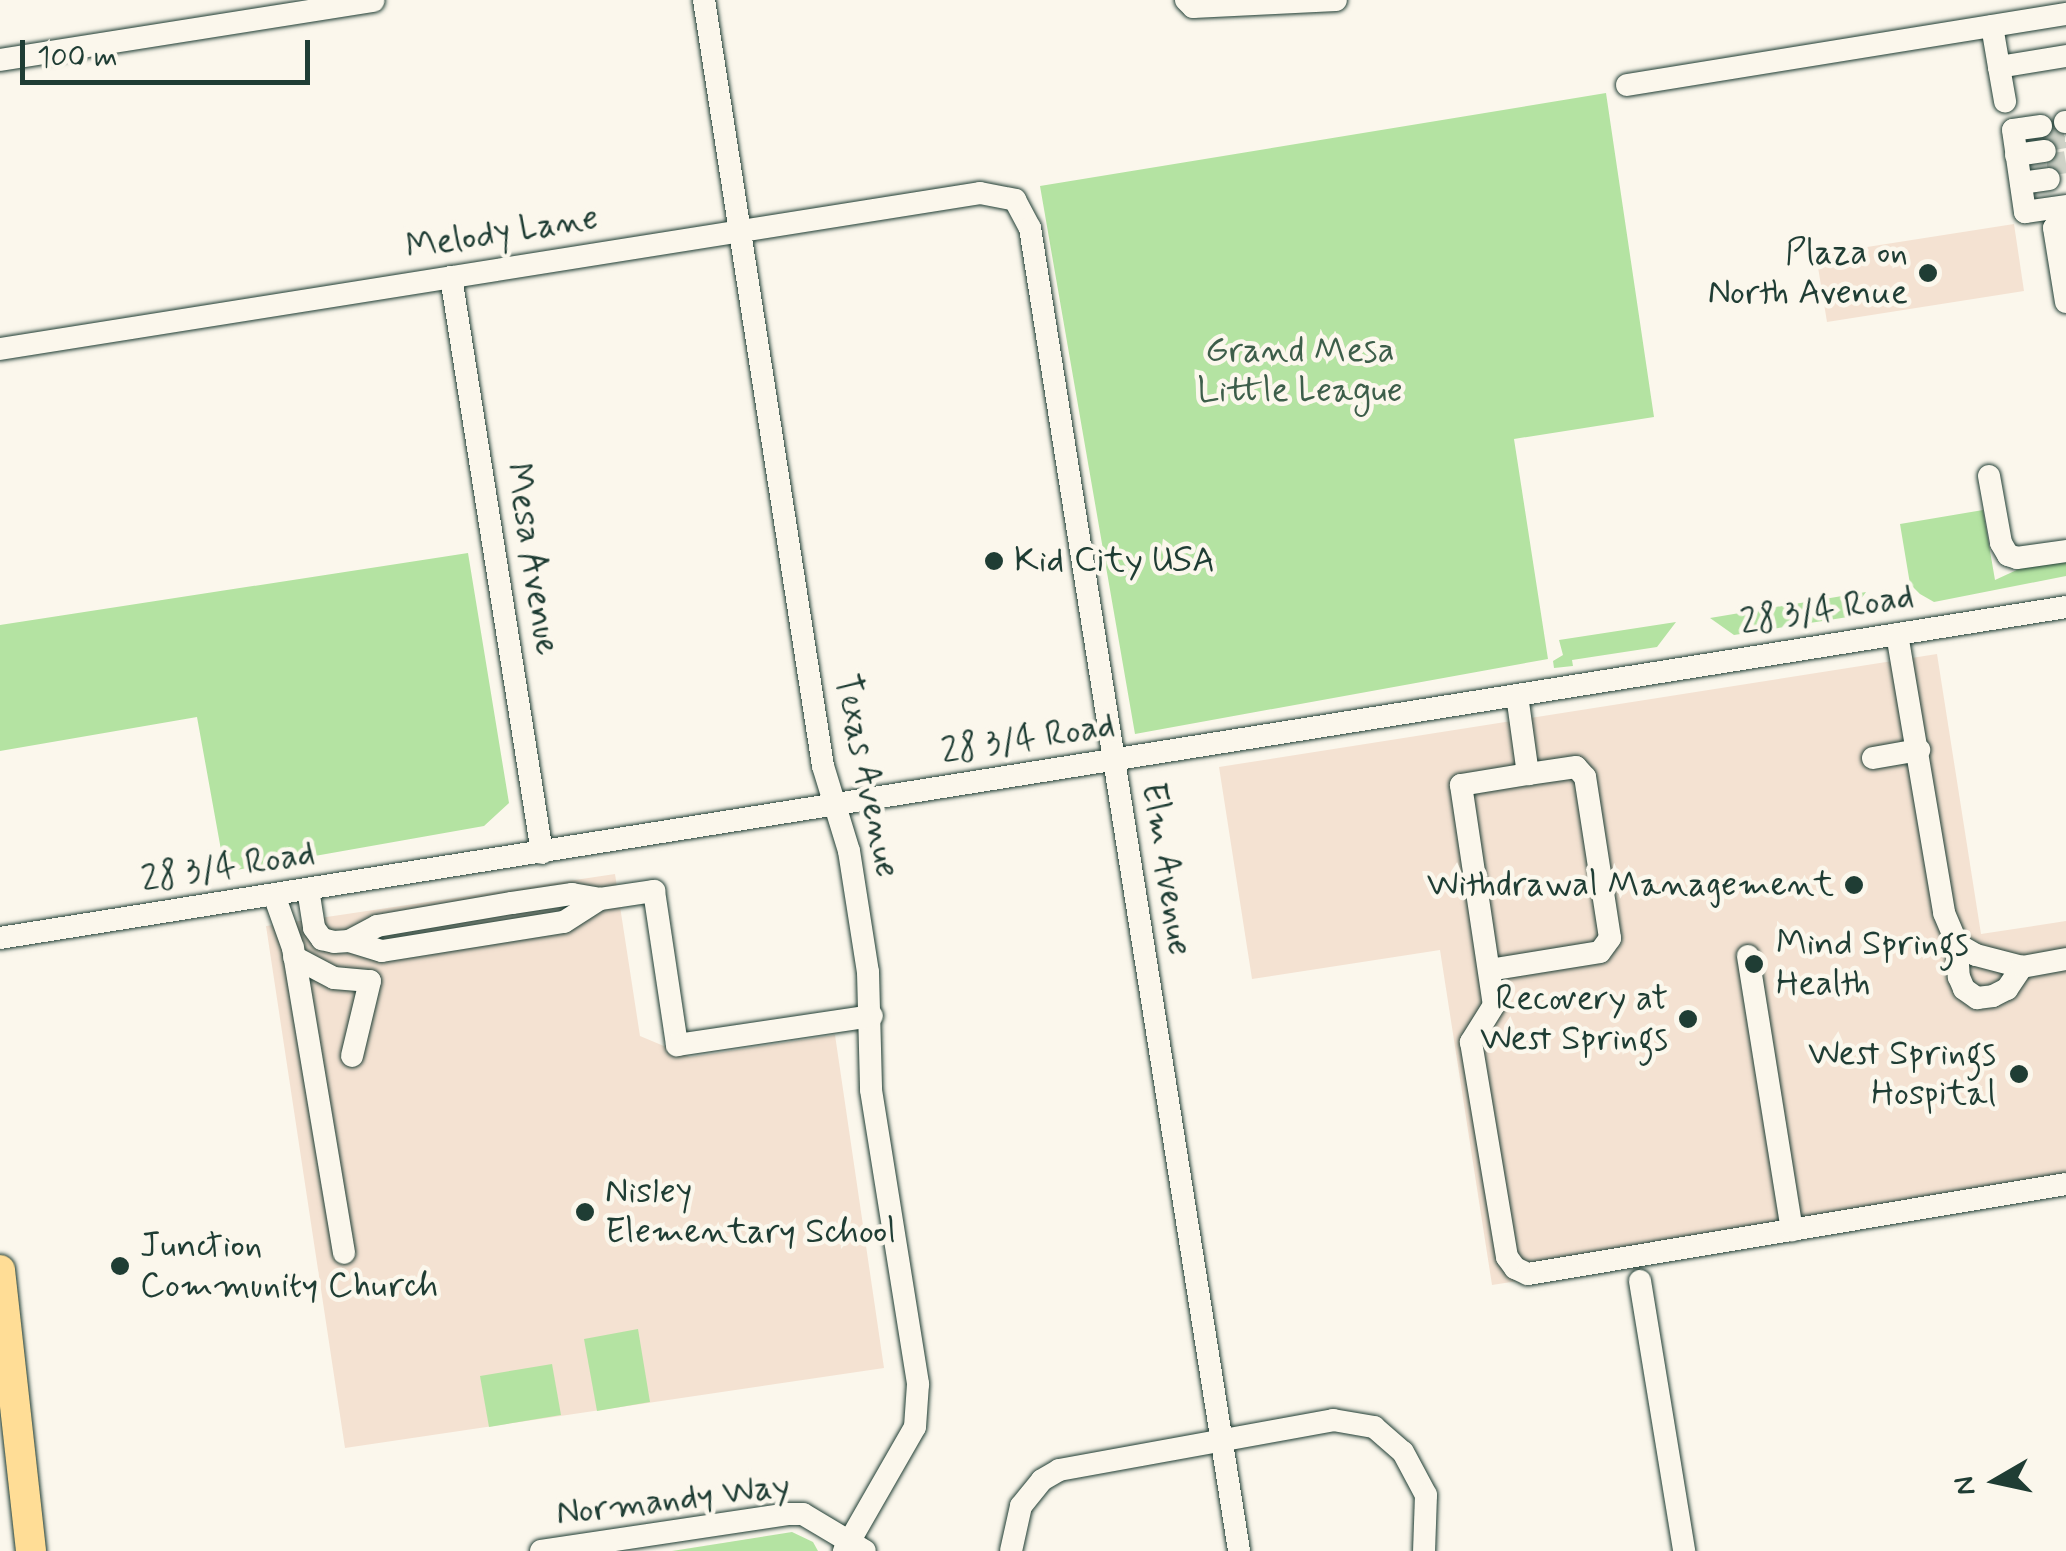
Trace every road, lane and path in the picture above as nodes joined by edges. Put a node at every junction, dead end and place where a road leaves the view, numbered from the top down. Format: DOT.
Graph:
graph roads {
  1 [pos="704,0"];
  2 [pos="1186,0"];
  3 [pos="1336,0"];
  4 [pos="373,1"];
  5 [pos="2066,14"];
  6 [pos="1992,26"];
  7 [pos="2066,56"];
  8 [pos="0,60"];
  9 [pos="2000,67"];
  10 [pos="1627,85"];
  11 [pos="2005,101"];
  12 [pos="2051,144"];
  13 [pos="1015,200"];
  14 [pos="2066,206"];
  15 [pos="2066,226"];
  16 [pos="740,231"];
  17 [pos="451,277"];
  18 [pos="2066,302"];
  19 [pos="0,349"];
  20 [pos="1989,476"];
  21 [pos="2066,551"];
  22 [pos="2066,608"];
  23 [pos="1898,634"];
  24 [pos="1517,695"];
  25 [pos="1919,750"];
  26 [pos="1873,758"];
  27 [pos="1114,760"];
  28 [pos="1528,774"];
  29 [pos="834,806"];
  30 [pos="542,852"];
  31 [pos="308,890"];
  32 [pos="274,895"];
  33 [pos="0,938"];
  34 [pos="1957,944"];
  35 [pos="1748,956"];
  36 [pos="294,957"];
  37 [pos="2066,959"];
  38 [pos="2022,967"];
  39 [pos="1489,970"];
  40 [pos="872,1016"];
  41 [pos="352,1056"];
  42 [pos="2066,1184"];
  43 [pos="1792,1230"];
  44 [pos="344,1253"];
  45 [pos="0,1270"];
  46 [pos="1640,1281"];
  47 [pos="1222,1436"];
  48 [pos="853,1548"];
  49 [pos="32,1551"];
  50 [pos="541,1551"];
  51 [pos="1012,1551"];
  52 [pos="1239,1551"];
  53 [pos="1424,1551"];
  54 [pos="1684,1551"];
  1 -- 16 [label="street, Texas Avenue"];
  2 -- 3 [label="street"];
  4 -- 8 [label="street"];
  5 -- 6 [label="street"];
  6 -- 9 [label="street"];
  6 -- 10 [label="street"];
  7 -- 9 [label="street"];
  9 -- 11 [label="street"];
  12 -- 14 [label="street"];
  13 -- 16 [label="street, Melody Lane"];
  13 -- 27 [label="street, Elm Avenue"];
  15 -- 18 [label="street"];
  16 -- 17 [label="street, Melody Lane"];
  16 -- 29 [label="street, Texas Avenue"];
  17 -- 19 [label="street, Melody Lane"];
  17 -- 30 [label="street, Mesa Avenue"];
  20 -- 21 [label="street"];
  22 -- 23 [label="street, 28 3/4 Road"];
  23 -- 24 [label="street, 28 3/4 Road"];
  23 -- 25 [label="street"];
  24 -- 27 [label="street, 28 3/4 Road"];
  24 -- 28 [label="street"];
  25 -- 26 [label="street"];
  25 -- 34 [label="street"];
  27 -- 29 [label="street, 28 3/4 Road"];
  27 -- 47 [label="street, Elm Avenue"];
  28 -- 39 [label="street"];
  28 -- 39 [label="street"];
  29 -- 30 [label="street, 28 3/4 Road"];
  29 -- 40 [label="street, Texas Avenue"];
  30 -- 31 [label="street, 28 3/4 Road"];
  31 -- 32 [label="street, 28 3/4 Road"];
  31 -- 40 [label="street"];
  32 -- 33 [label="street, 28 3/4 Road"];
  32 -- 36 [label="street"];
  34 -- 38 [label="street"];
  34 -- 38 [label="street"];
  35 -- 43 [label="street"];
  36 -- 41 [label="street"];
  36 -- 44 [label="street"];
  37 -- 38 [label="street"];
  39 -- 43 [label="street"];
  40 -- 48 [label="street, Texas Avenue"];
  42 -- 43 [label="street"];
  45 -- 49 [label="main road"];
  46 -- 54 [label="street"];
  47 -- 51 [label="street"];
  47 -- 52 [label="street, Elm Avenue"];
  47 -- 53 [label="street"];
  48 -- 50 [label="street, Normandy Way"];
}
